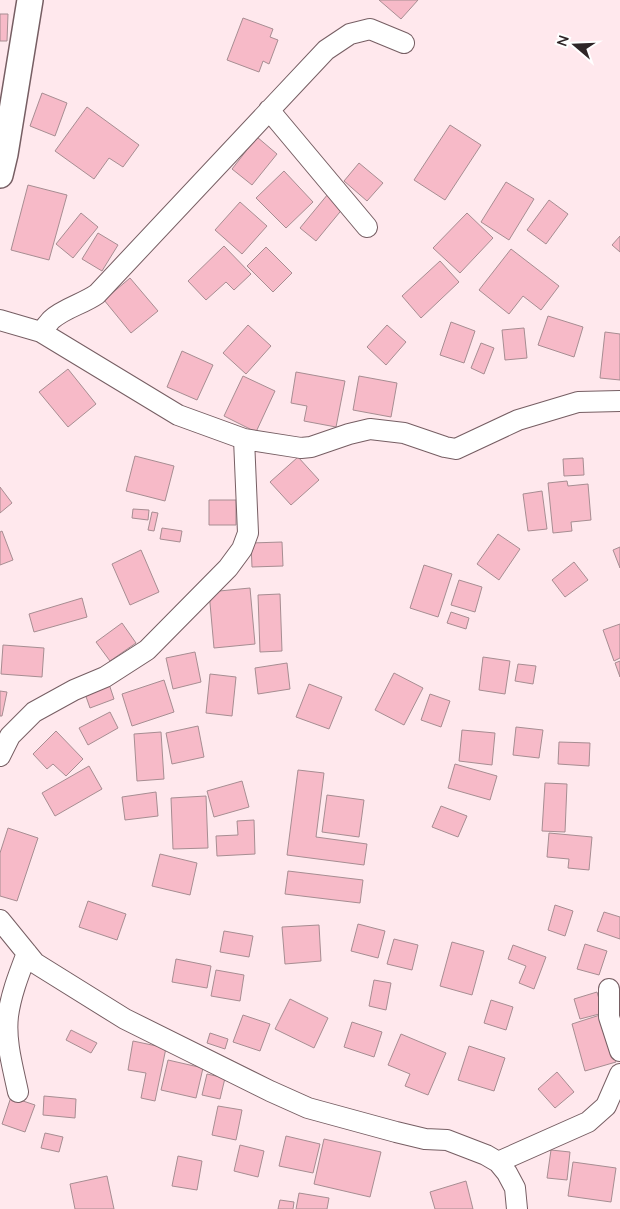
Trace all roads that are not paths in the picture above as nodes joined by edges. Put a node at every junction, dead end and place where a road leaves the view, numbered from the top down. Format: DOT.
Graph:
graph roads {
  1 [pos="30,0"];
  2 [pos="404,43"];
  3 [pos="269,110"];
  4 [pos="0,175"];
  5 [pos="368,227"];
  6 [pos="0,320"];
  7 [pos="41,332"];
  8 [pos="620,401"];
  9 [pos="244,439"];
  10 [pos="0,756"];
  11 [pos="0,920"];
  12 [pos="26,953"];
  13 [pos="609,989"];
  14 [pos="620,1052"];
  15 [pos="620,1074"];
  16 [pos="18,1092"];
  17 [pos="498,1162"];
  18 [pos="517,1209"];
  1 -- 4 [label="street"];
  2 -- 3 [label="street"];
  3 -- 5 [label="street"];
  3 -- 7 [label="street"];
  6 -- 7 [label="street"];
  7 -- 9 [label="street"];
  8 -- 9 [label="street"];
  9 -- 10 [label="street"];
  11 -- 12 [label="street"];
  12 -- 16 [label="street"];
  12 -- 17 [label="street"];
  13 -- 14 [label="street"];
  15 -- 17 [label="street"];
  17 -- 18 [label="street"];
}
